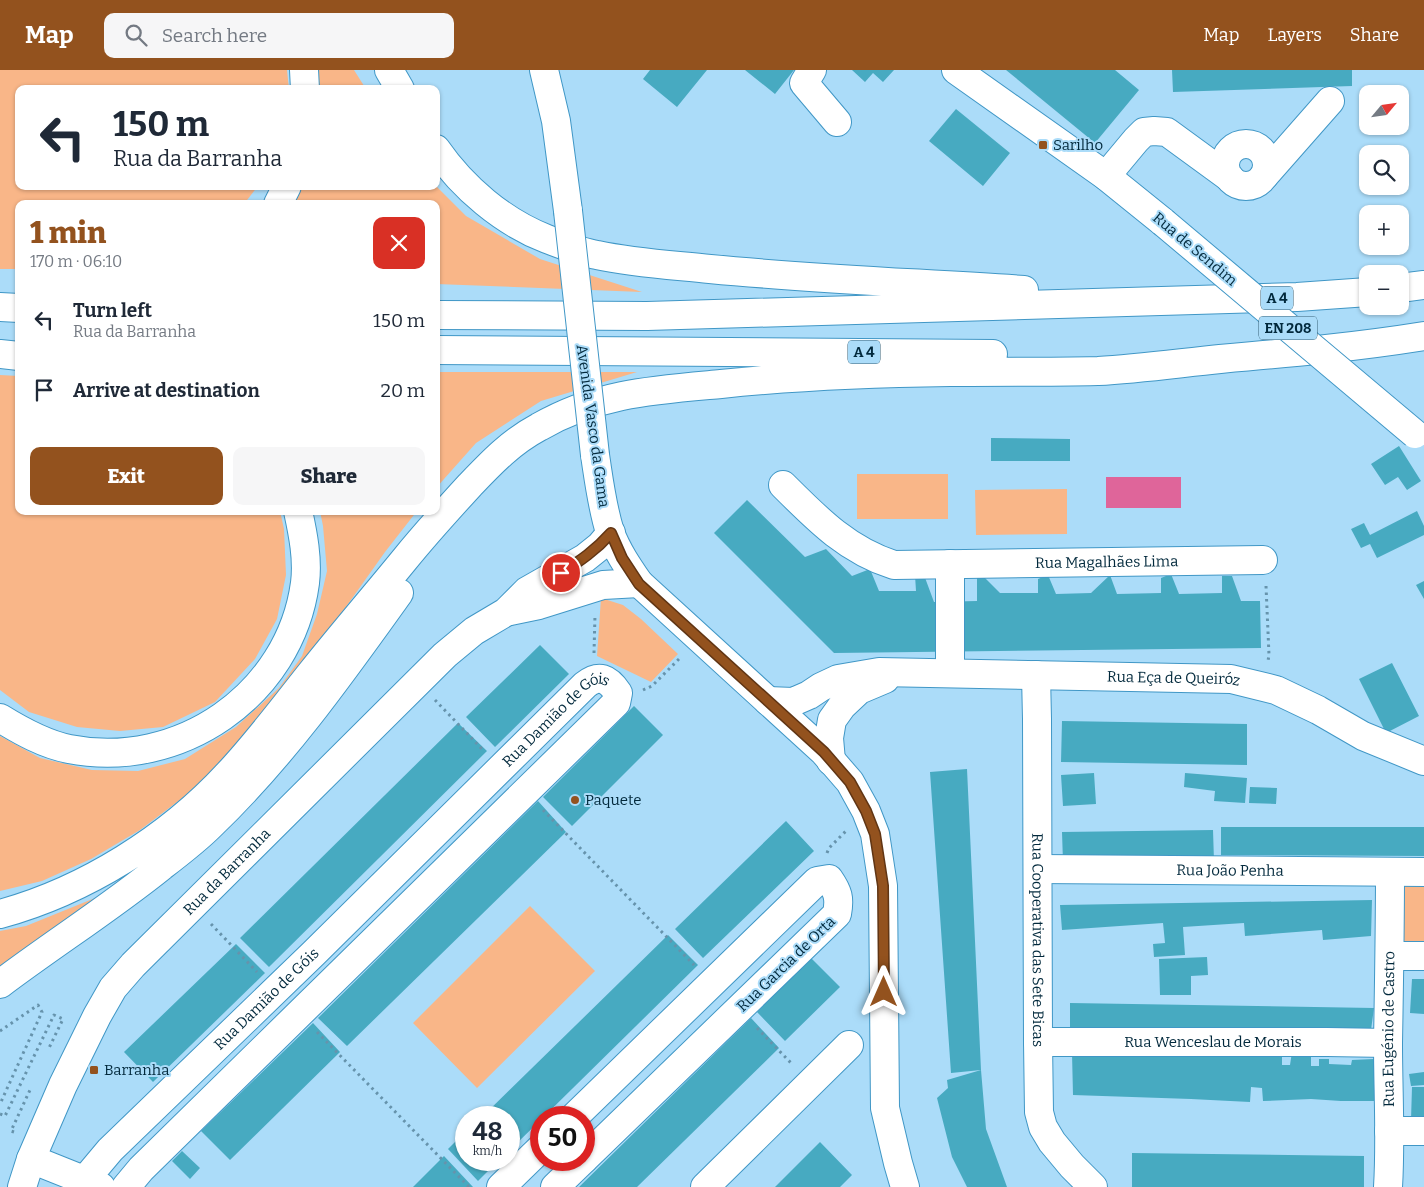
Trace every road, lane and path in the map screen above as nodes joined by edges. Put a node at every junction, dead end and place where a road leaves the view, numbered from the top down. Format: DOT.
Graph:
graph roads {
  1 [pos="304,70"];
  2 [pos="389,70"];
  3 [pos="544,70"];
  4 [pos="812,70"];
  5 [pos="956,70"];
  6 [pos="305,85"];
  7 [pos="398,85"];
  8 [pos="1330,101"];
  9 [pos="837,122"];
  10 [pos="1294,142"];
  11 [pos="1244,145"];
  12 [pos="1188,146"];
  13 [pos="440,154"];
  14 [pos="1106,176"];
  15 [pos="1264,176"];
  16 [pos="1230,178"];
  17 [pos="1424,285"];
  18 [pos="1409,287"];
  19 [pos="1359,293"];
  20 [pos="15,297"];
  21 [pos="0,298"];
  22 [pos="1185,300"];
  23 [pos="0,307"];
  24 [pos="15,308"];
  25 [pos="440,316"];
  26 [pos="1424,336"];
  27 [pos="0,345"];
  28 [pos="15,345"];
  29 [pos="440,350"];
  30 [pos="1292,353"];
  31 [pos="0,354"];
  32 [pos="15,356"];
  33 [pos="1421,440"];
  34 [pos="491,462"];
  35 [pos="783,485"];
  36 [pos="299,515"];
  37 [pos="611,533"];
  38 [pos="1263,560"];
  39 [pos="950,564"];
  40 [pos="639,584"];
  41 [pos="597,586"];
  42 [pos="506,612"];
  43 [pos="700,638"];
  44 [pos="906,673"];
  45 [pos="950,673"];
  46 [pos="1036,675"];
  47 [pos="592,679"];
  48 [pos="418,682"];
  49 [pos="1262,686"];
  50 [pos="768,701"];
  51 [pos="616,703"];
  52 [pos="0,718"];
  53 [pos="831,761"];
  54 [pos="1424,761"];
  55 [pos="501,768"];
  56 [pos="525,792"];
  57 [pos="866,811"];
  58 [pos="1038,869"];
  59 [pos="1390,872"];
  60 [pos="1424,872"];
  61 [pos="818,881"];
  62 [pos="193,905"];
  63 [pos="0,914"];
  64 [pos="1390,956"];
  65 [pos="1424,956"];
  66 [pos="0,984"];
  67 [pos="712,984"];
  68 [pos="275,990"];
  69 [pos="739,1009"];
  70 [pos="300,1014"];
  71 [pos="0,1031"];
  72 [pos="1038,1042"];
  73 [pos="1388,1043"];
  74 [pos="849,1045"];
  75 [pos="47,1054"];
  76 [pos="811,1083"];
  77 [pos="31,1088"];
  78 [pos="0,1104"];
  79 [pos="585,1106"];
  80 [pos="0,1114"];
  81 [pos="1390,1131"];
  82 [pos="1424,1131"];
  83 [pos="18,1133"];
  84 [pos="595,1148"];
  85 [pos="31,1159"];
  86 [pos="530,1159"];
  87 [pos="572,1171"];
  88 [pos="93,1184"];
  89 [pos="22,1187"];
  90 [pos="126,1187"];
  91 [pos="469,1187"];
  92 [pos="501,1187"];
  93 [pos="555,1187"];
  94 [pos="705,1187"];
  95 [pos="905,1187"];
  96 [pos="1093,1187"];
  97 [pos="1388,1187"];
  1 -- 6 [label="main road"];
  2 -- 7 [label="main road"];
  3 -- 37 [label="main road, Avenida Vasco da Gama, bridge"];
  4 -- 9 [label="main road"];
  5 -- 14 [label="main road, Rua de Sendim / EN 208"];
  8 -- 10 [label="main road"];
  10 -- 11 [label="main road"];
  10 -- 15 [label="main road"];
  11 -- 12 [label="main road"];
  11 -- 15 [label="main road"];
  11 -- 16 [label="main road"];
  12 -- 14 [label="main road"];
  12 -- 16 [label="main road"];
  13 -- 22 [label="main road"];
  14 -- 33 [label="main road, Rua de Sendim / EN 208, bridge"];
  15 -- 16 [label="main road"];
  17 -- 18 [label="main road"];
  19 -- 22 [label="main road, A 4"];
  20 -- 21 [label="main road"];
  22 -- 25 [label="main road, A 4"];
  23 -- 24 [label="main road"];
  26 -- 30 [label="main road, A 4"];
  27 -- 28 [label="main road"];
  29 -- 30 [label="main road, A 4"];
  30 -- 34 [label="main road"];
  31 -- 32 [label="main road"];
  34 -- 63 [label="main road"];
  34 -- 66 [label="main road"];
  35 -- 39 [label="main road, Rua Magalhães Lima"];
  36 -- 52 [label="main road"];
  37 -- 40 [label="main road, Avenida Vasco da Gama"];
  37 -- 42 [label="main road, Rua da Barranha"];
  38 -- 39 [label="main road, Rua Magalhães Lima"];
  38 -- 49 [label="path"];
  39 -- 45 [label="main road"];
  40 -- 41 [label="main road, Rua da Barranha"];
  40 -- 43 [label="main road, Avenida Vasco da Gama"];
  41 -- 42 [label="main road, Rua da Barranha"];
  41 -- 47 [label="path"];
  42 -- 48 [label="main road, Rua da Barranha"];
  43 -- 50 [label="main road, Avenida Vasco da Gama"];
  43 -- 51 [label="path"];
  44 -- 45 [label="main road, Rua Eça de Queiróz"];
  44 -- 50 [label="main road, Rua Eça de Queiróz"];
  44 -- 53 [label="main road, Rua Eça de Queiróz"];
  45 -- 46 [label="main road, Rua Eça de Queiróz"];
  46 -- 49 [label="main road, Rua Eça de Queiróz"];
  46 -- 58 [label="main road, Rua Cooperativa das Sete Bicas"];
  47 -- 51 [label="main road, Rua Damião de Góis"];
  47 -- 55 [label="main road, Rua Damião de Góis"];
  48 -- 55 [label="path"];
  48 -- 62 [label="main road, Rua da Barranha"];
  49 -- 54 [label="main road, Rua Eça de Queiróz"];
  50 -- 53 [label="main road, Avenida Vasco da Gama"];
  51 -- 56 [label="main road, Rua Damião de Góis"];
  53 -- 57 [label="main road, Avenida Vasco da Gama"];
  55 -- 68 [label="main road, Rua Damião de Góis"];
  56 -- 67 [label="path"];
  56 -- 70 [label="main road, Rua Damião de Góis"];
  57 -- 61 [label="path"];
  57 -- 95 [label="main road, Avenida Vasco da Gama"];
  58 -- 59 [label="main road, Rua João Penha"];
  58 -- 72 [label="main road, Rua Cooperativa das Sete Bicas"];
  59 -- 60 [label="main road, Rua João Penha"];
  59 -- 64 [label="main road, Rua Eugénio de Castro"];
  61 -- 67 [label="main road"];
  61 -- 69 [label="main road, Rua Garcia de Orta"];
  62 -- 68 [label="path"];
  62 -- 85 [label="main road, Rua da Barranha"];
  64 -- 65 [label="main road"];
  64 -- 73 [label="main road, Rua Eugénio de Castro"];
  67 -- 79 [label="main road"];
  68 -- 88 [label="main road, Rua Damião de Góis"];
  69 -- 76 [label="path"];
  69 -- 84 [label="main road, Rua Garcia de Orta"];
  70 -- 90 [label="main road, Rua Damião de Góis"];
  70 -- 91 [label="path"];
  71 -- 78 [label="path"];
  72 -- 73 [label="main road, Rua Wenceslau de Morais"];
  72 -- 96 [label="main road, Rua Cooperativa das Sete Bicas"];
  73 -- 81 [label="main road, Rua Eugénio de Castro"];
  74 -- 76 [label="main road"];
  75 -- 80 [label="path"];
  76 -- 94 [label="main road"];
  77 -- 83 [label="path"];
  81 -- 82 [label="main road"];
  81 -- 97 [label="main road, Rua Eugénio de Castro"];
  85 -- 88 [label="main road"];
  85 -- 89 [label="main road, Rua da Barranha"];
  86 -- 92 [label="main road"];
  87 -- 93 [label="main road, Rua Garcia de Orta"];
}
